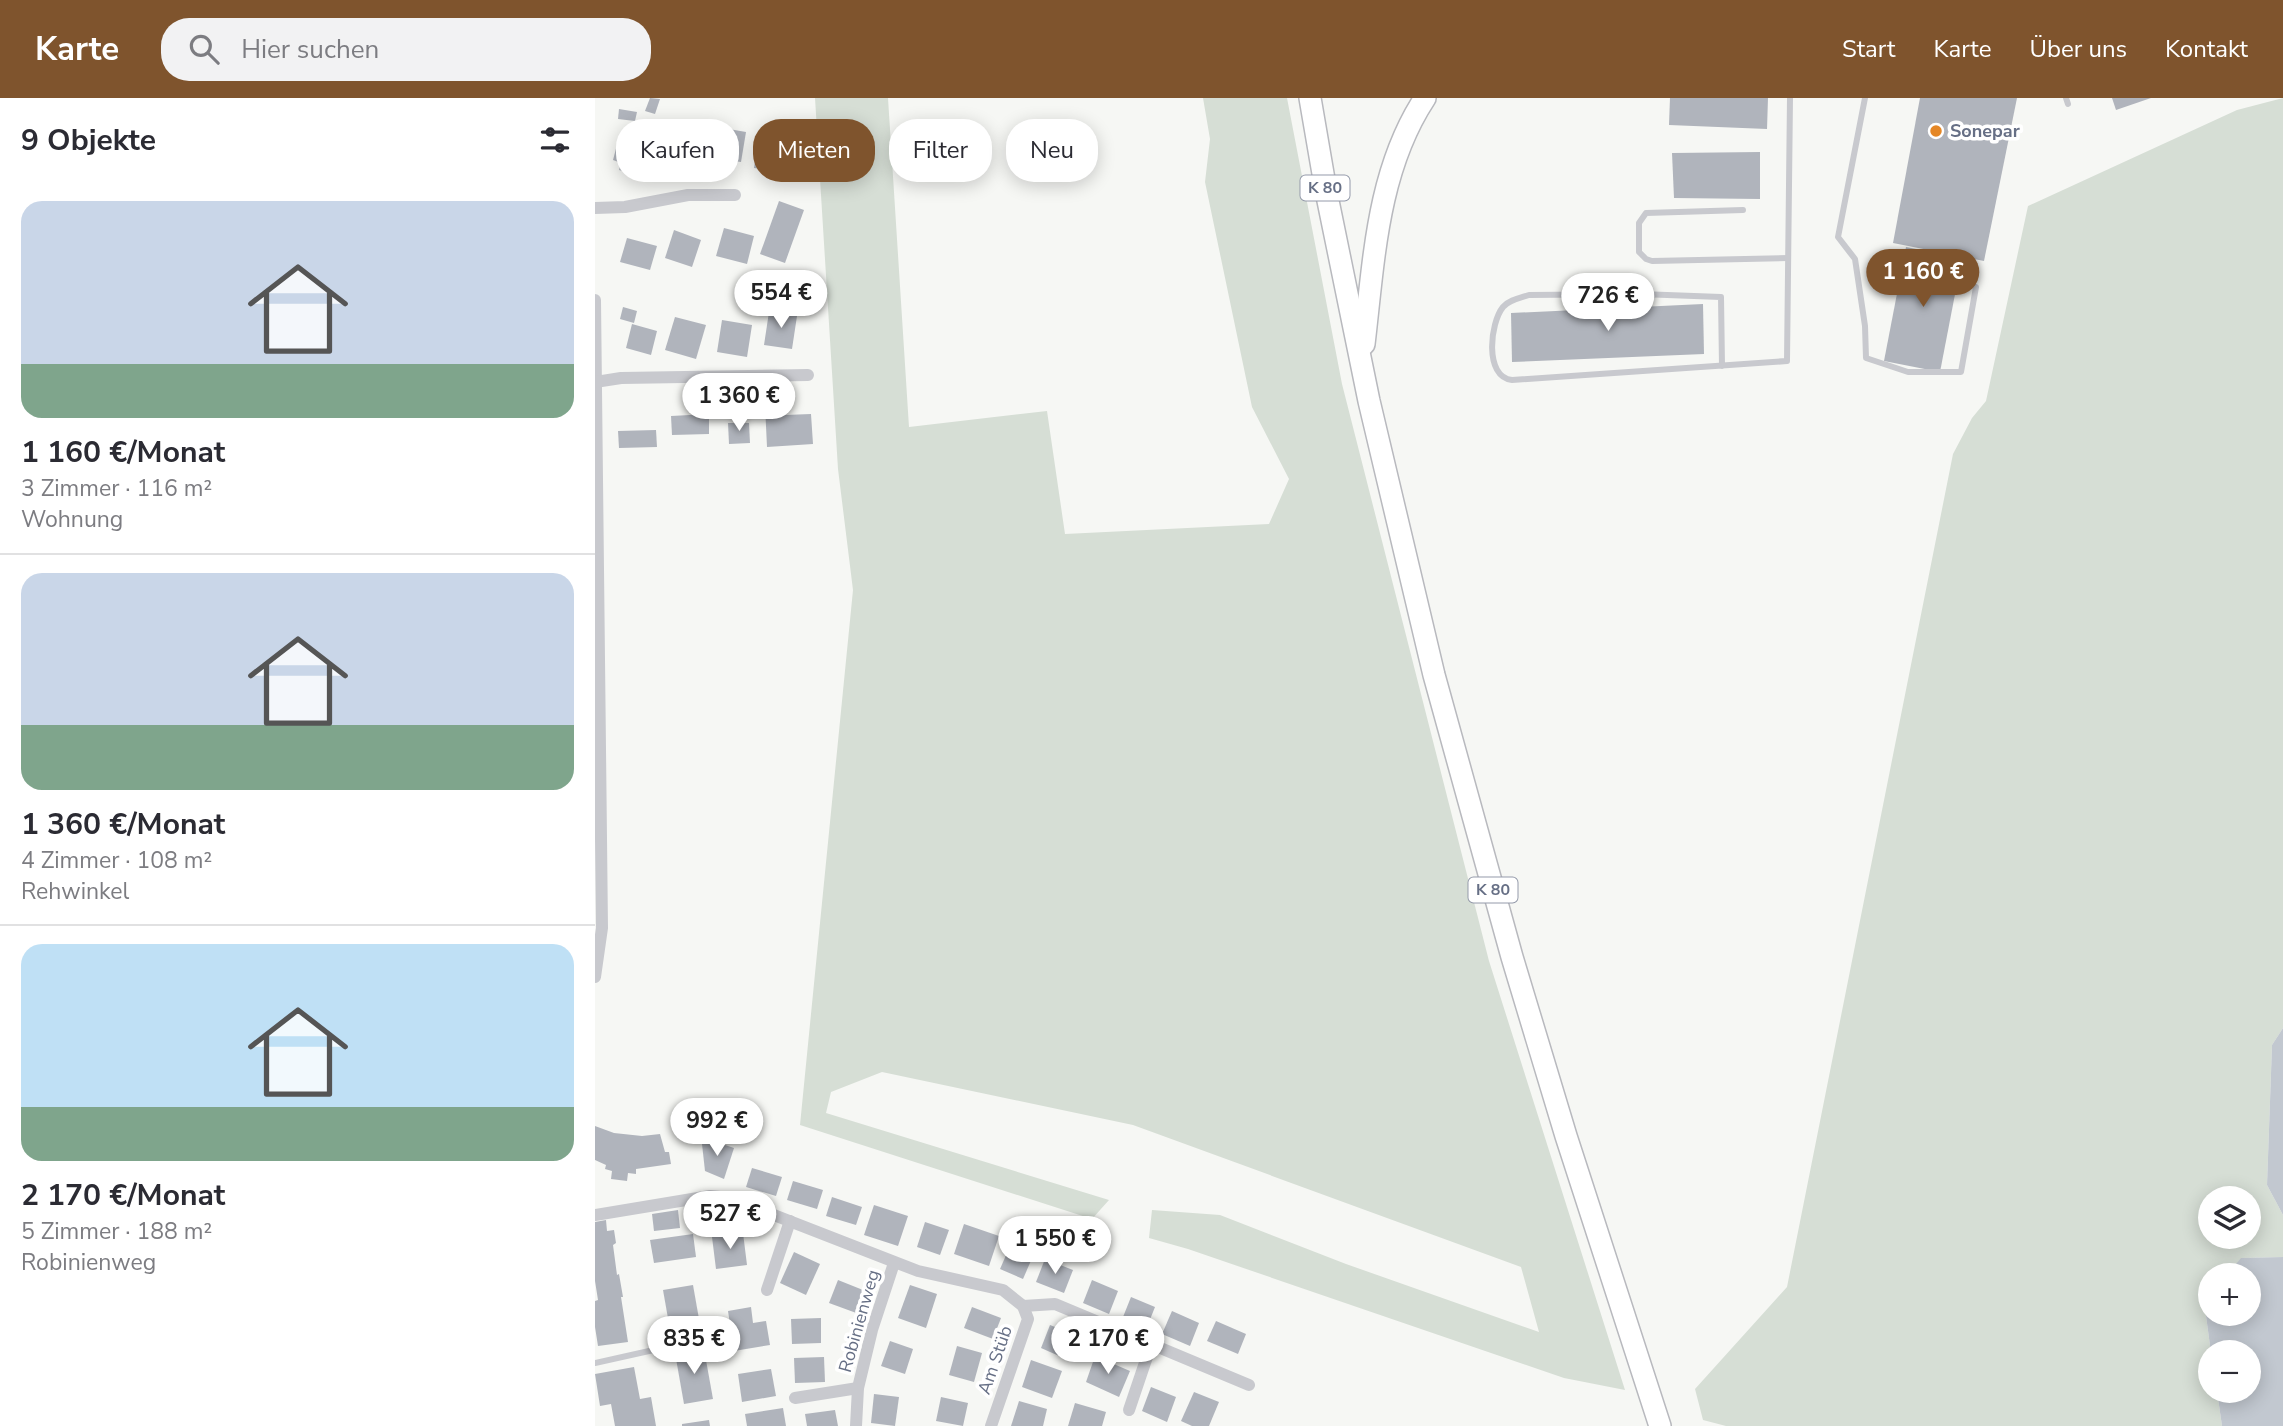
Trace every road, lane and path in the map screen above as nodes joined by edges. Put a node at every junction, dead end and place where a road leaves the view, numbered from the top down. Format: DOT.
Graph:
graph roads {
  1 [pos="1310,98"];
  2 [pos="1425,98"];
  3 [pos="1790,98"];
  4 [pos="1865,98"];
  5 [pos="735,195"];
  6 [pos="595,208"];
  7 [pos="1743,210"];
  8 [pos="1788,258"];
  9 [pos="1976,287"];
  10 [pos="595,300"];
  11 [pos="1362,363"];
  12 [pos="1722,366"];
  13 [pos="808,375"];
  14 [pos="596,382"];
  15 [pos="598,833"];
  16 [pos="595,977"];
  17 [pos="595,1215"];
  18 [pos="790,1221"];
  19 [pos="894,1263"];
  20 [pos="767,1290"];
  21 [pos="1023,1306"];
  22 [pos="1151,1345"];
  23 [pos="657,1349"];
  24 [pos="595,1363"];
  25 [pos="1249,1385"];
  26 [pos="859,1388"];
  27 [pos="795,1398"];
  28 [pos="1129,1410"];
  29 [pos="856,1426"];
  30 [pos="991,1426"];
  31 [pos="1660,1426"];
  1 -- 11 [label="highway, K 80"];
  2 -- 11 [label="highway"];
  3 -- 8 [label="lane"];
  4 -- 9 [label="lane"];
  5 -- 6 [label="street"];
  7 -- 8 [label="lane"];
  8 -- 12 [label="lane"];
  10 -- 14 [label="street"];
  11 -- 31 [label="highway, K 80"];
  12 -- 12 [label="lane"];
  13 -- 14 [label="street"];
  14 -- 15 [label="street"];
  15 -- 16 [label="street"];
  17 -- 18 [label="street, Robinienweg"];
  18 -- 19 [label="street, Robinienweg"];
  18 -- 20 [label="street"];
  19 -- 21 [label="street, Robinienweg"];
  19 -- 26 [label="street, Robinienweg"];
  21 -- 22 [label="street"];
  21 -- 30 [label="street, Am Stüb"];
  22 -- 25 [label="street"];
  22 -- 28 [label="street"];
  23 -- 24 [label="lane"];
  26 -- 27 [label="street, Robinienweg"];
  26 -- 29 [label="street, Robinienweg"];
}
